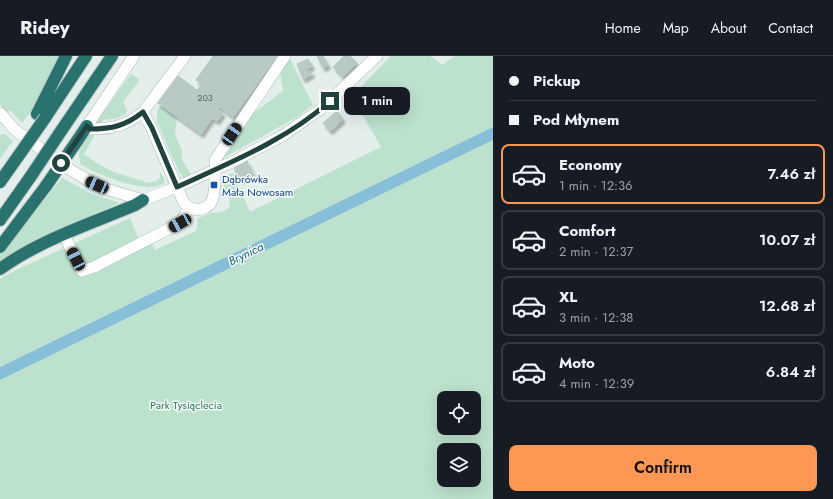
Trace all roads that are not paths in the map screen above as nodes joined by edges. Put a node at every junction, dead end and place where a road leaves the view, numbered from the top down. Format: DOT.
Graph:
graph roads {
  1 [pos="66,56"];
  2 [pos="86,56"];
  3 [pos="112,56"];
  4 [pos="134,56"];
  5 [pos="185,56"];
  6 [pos="285,56"];
  7 [pos="377,56"];
  8 [pos="143,112"];
  9 [pos="41,116"];
  10 [pos="2,119"];
  11 [pos="87,126"];
  12 [pos="216,169"];
  13 [pos="0,182"];
  14 [pos="177,187"];
  15 [pos="143,200"];
  16 [pos="190,208"];
  17 [pos="0,220"];
  18 [pos="64,235"];
  19 [pos="0,248"];
  20 [pos="0,269"];
  1 -- 9 [label="highway"];
  2 -- 9 [label="highway"];
  3 -- 17 [label="highway, bridge"];
  4 -- 11 [label="street"];
  5 -- 8 [label="street"];
  6 -- 12 [label="street"];
  7 -- 12 [label="street"];
  8 -- 11 [label="street"];
  8 -- 14 [label="street"];
  9 -- 13 [label="highway, bridge"];
  10 -- 15 [label="street"];
  11 -- 19 [label="highway, bridge"];
  12 -- 14 [label="street"];
  12 -- 16 [label="street"];
  14 -- 15 [label="street"];
  14 -- 16 [label="street"];
  15 -- 18 [label="highway"];
  16 -- 18 [label="street"];
  18 -- 20 [label="highway"];
}
